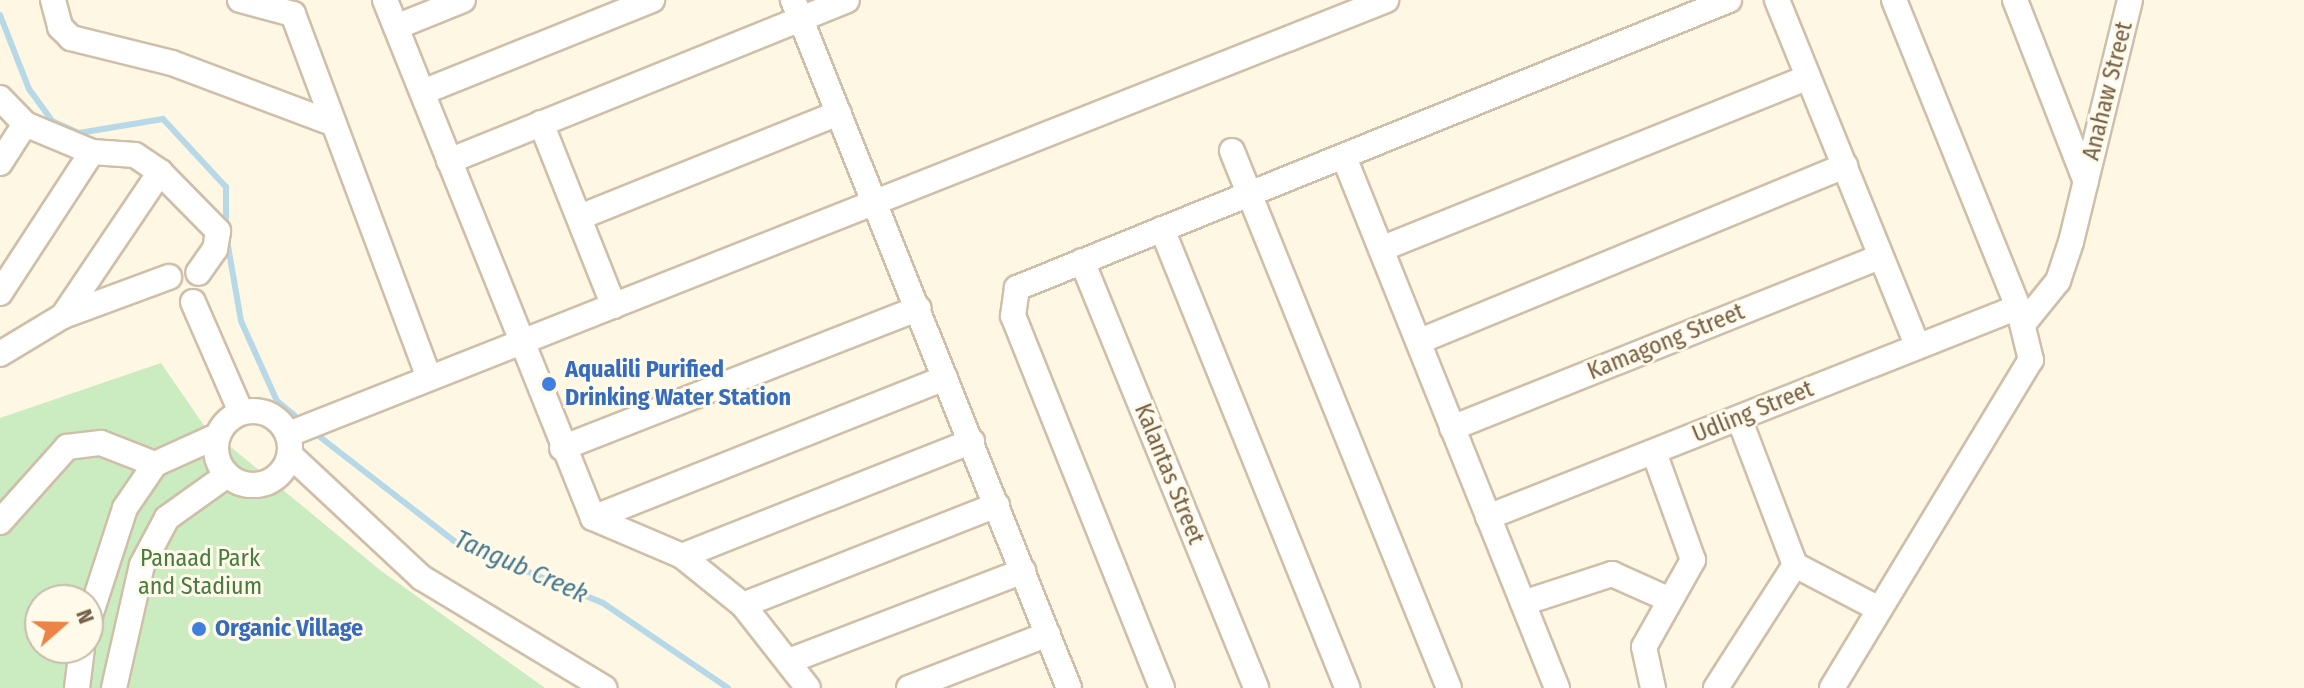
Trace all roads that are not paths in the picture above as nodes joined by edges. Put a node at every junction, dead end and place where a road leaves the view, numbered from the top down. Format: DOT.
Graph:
graph roads {
  1 [pos="53,0"];
  2 [pos="240,0"];
  3 [pos="385,0"];
  4 [pos="463,0"];
  5 [pos="652,0"];
  6 [pos="847,0"];
  7 [pos="1386,0"];
  8 [pos="1729,0"];
  9 [pos="1777,0"];
  10 [pos="1894,0"];
  11 [pos="2015,0"];
  12 [pos="2130,0"];
  13 [pos="291,7"];
  14 [pos="797,9"];
  15 [pos="396,27"];
  16 [pos="1808,77"];
  17 [pos="423,92"];
  18 [pos="0,98"];
  19 [pos="839,113"];
  20 [pos="541,123"];
  21 [pos="25,124"];
  22 [pos="334,124"];
  23 [pos="1232,151"];
  24 [pos="92,152"];
  25 [pos="1344,157"];
  26 [pos="449,161"];
  27 [pos="0,163"];
  28 [pos="1845,166"];
  29 [pos="160,172"];
  30 [pos="2086,182"];
  31 [pos="1252,194"];
  32 [pos="875,201"];
  33 [pos="580,217"];
  34 [pos="1162,229"];
  35 [pos="1381,249"];
  36 [pos="1880,257"];
  37 [pos="1082,261"];
  38 [pos="198,273"];
  39 [pos="169,277"];
  40 [pos="0,293"];
  41 [pos="193,302"];
  42 [pos="614,306"];
  43 [pos="919,308"];
  44 [pos="2021,315"];
  45 [pos="63,316"];
  46 [pos="1420,341"];
  47 [pos="519,344"];
  48 [pos="1917,345"];
  49 [pos="0,354"];
  50 [pos="428,376"];
  51 [pos="945,378"];
  52 [pos="241,412"];
  53 [pos="1739,418"];
  54 [pos="1452,428"];
  55 [pos="217,436"];
  56 [pos="972,441"];
  57 [pos="289,444"];
  58 [pos="562,448"];
  59 [pos="1654,452"];
  60 [pos="155,464"];
  61 [pos="227,475"];
  62 [pos="997,505"];
  63 [pos="1488,517"];
  64 [pos="593,518"];
  65 [pos="0,522"];
  66 [pos="682,556"];
  67 [pos="1795,565"];
  68 [pos="1023,571"];
  69 [pos="100,584"];
  70 [pos="1668,599"];
  71 [pos="1523,603"];
  72 [pos="743,605"];
  73 [pos="1879,609"];
  74 [pos="1048,634"];
  75 [pos="789,661"];
  76 [pos="80,664"];
  77 [pos="77,688"];
  78 [pos="114,688"];
  79 [pos="604,688"];
  80 [pos="808,688"];
  81 [pos="909,688"];
  82 [pos="1069,688"];
  83 [pos="1162,688"];
  84 [pos="1256,688"];
  85 [pos="1347,688"];
  86 [pos="1449,688"];
  87 [pos="1557,688"];
  88 [pos="1653,688"];
  89 [pos="1716,688"];
  90 [pos="1832,688"];
  1 -- 22 [label="street"];
  2 -- 13 [label="street"];
  3 -- 15 [label="street"];
  4 -- 15 [label="street"];
  5 -- 17 [label="street"];
  6 -- 14 [label="street"];
  7 -- 32 [label="street"];
  8 -- 25 [label="street"];
  9 -- 16 [label="street"];
  10 -- 44 [label="street"];
  11 -- 30 [label="street"];
  12 -- 30 [label="street, Anahaw Street"];
  13 -- 22 [label="street"];
  14 -- 19 [label="street"];
  14 -- 20 [label="street"];
  15 -- 17 [label="street"];
  16 -- 28 [label="street"];
  16 -- 35 [label="street"];
  17 -- 26 [label="street"];
  18 -- 21 [label="street"];
  19 -- 32 [label="street"];
  19 -- 33 [label="street"];
  20 -- 26 [label="street"];
  20 -- 33 [label="street"];
  21 -- 24 [label="street"];
  21 -- 27 [label="street"];
  22 -- 50 [label="street"];
  23 -- 31 [label="street"];
  24 -- 29 [label="street"];
  24 -- 40 [label="street"];
  25 -- 31 [label="street"];
  25 -- 35 [label="street"];
  26 -- 47 [label="street"];
  28 -- 36 [label="street"];
  28 -- 46 [label="street"];
  29 -- 38 [label="street"];
  29 -- 45 [label="street"];
  30 -- 44 [label="street, Anahaw Street"];
  31 -- 34 [label="street"];
  31 -- 86 [label="street"];
  32 -- 42 [label="street"];
  32 -- 43 [label="street"];
  33 -- 42 [label="street"];
  34 -- 37 [label="street"];
  34 -- 85 [label="street"];
  35 -- 46 [label="street"];
  36 -- 48 [label="street"];
  36 -- 54 [label="street, Kamagong Street"];
  37 -- 83 [label="street"];
  37 -- 84 [label="street, Kalantas Street"];
  38 -- 39 [label="street"];
  38 -- 41 [label="street"];
  39 -- 41 [label="street"];
  39 -- 45 [label="street"];
  41 -- 52 [label="street"];
  42 -- 47 [label="street"];
  43 -- 51 [label="street"];
  43 -- 58 [label="street"];
  44 -- 48 [label="street, Udling Street"];
  44 -- 73 [label="street"];
  45 -- 49 [label="street"];
  46 -- 54 [label="street"];
  47 -- 50 [label="street"];
  47 -- 58 [label="street"];
  48 -- 53 [label="street, Udling Street"];
  50 -- 57 [label="street"];
  51 -- 56 [label="street"];
  51 -- 64 [label="street"];
  52 -- 55 [label="street"];
  52 -- 57 [label="street"];
  53 -- 59 [label="street, Udling Street"];
  53 -- 67 [label="street"];
  54 -- 63 [label="street"];
  55 -- 60 [label="street"];
  55 -- 61 [label="street"];
  56 -- 62 [label="street"];
  56 -- 66 [label="street"];
  57 -- 61 [label="street"];
  57 -- 79 [label="street"];
  58 -- 64 [label="street"];
  59 -- 63 [label="street, Udling Street"];
  59 -- 70 [label="street"];
  60 -- 65 [label="street"];
  60 -- 69 [label="street"];
  61 -- 78 [label="street"];
  62 -- 68 [label="street"];
  62 -- 72 [label="street"];
  63 -- 71 [label="street"];
  64 -- 66 [label="street"];
  66 -- 72 [label="street"];
  67 -- 73 [label="street"];
  67 -- 89 [label="street"];
  68 -- 74 [label="street"];
  68 -- 75 [label="street"];
  70 -- 71 [label="street"];
  70 -- 88 [label="street"];
  71 -- 87 [label="street"];
  72 -- 75 [label="street"];
  73 -- 90 [label="street"];
  74 -- 81 [label="street"];
  74 -- 82 [label="street"];
  75 -- 80 [label="street"];
  76 -- 77 [label="street"];
}
